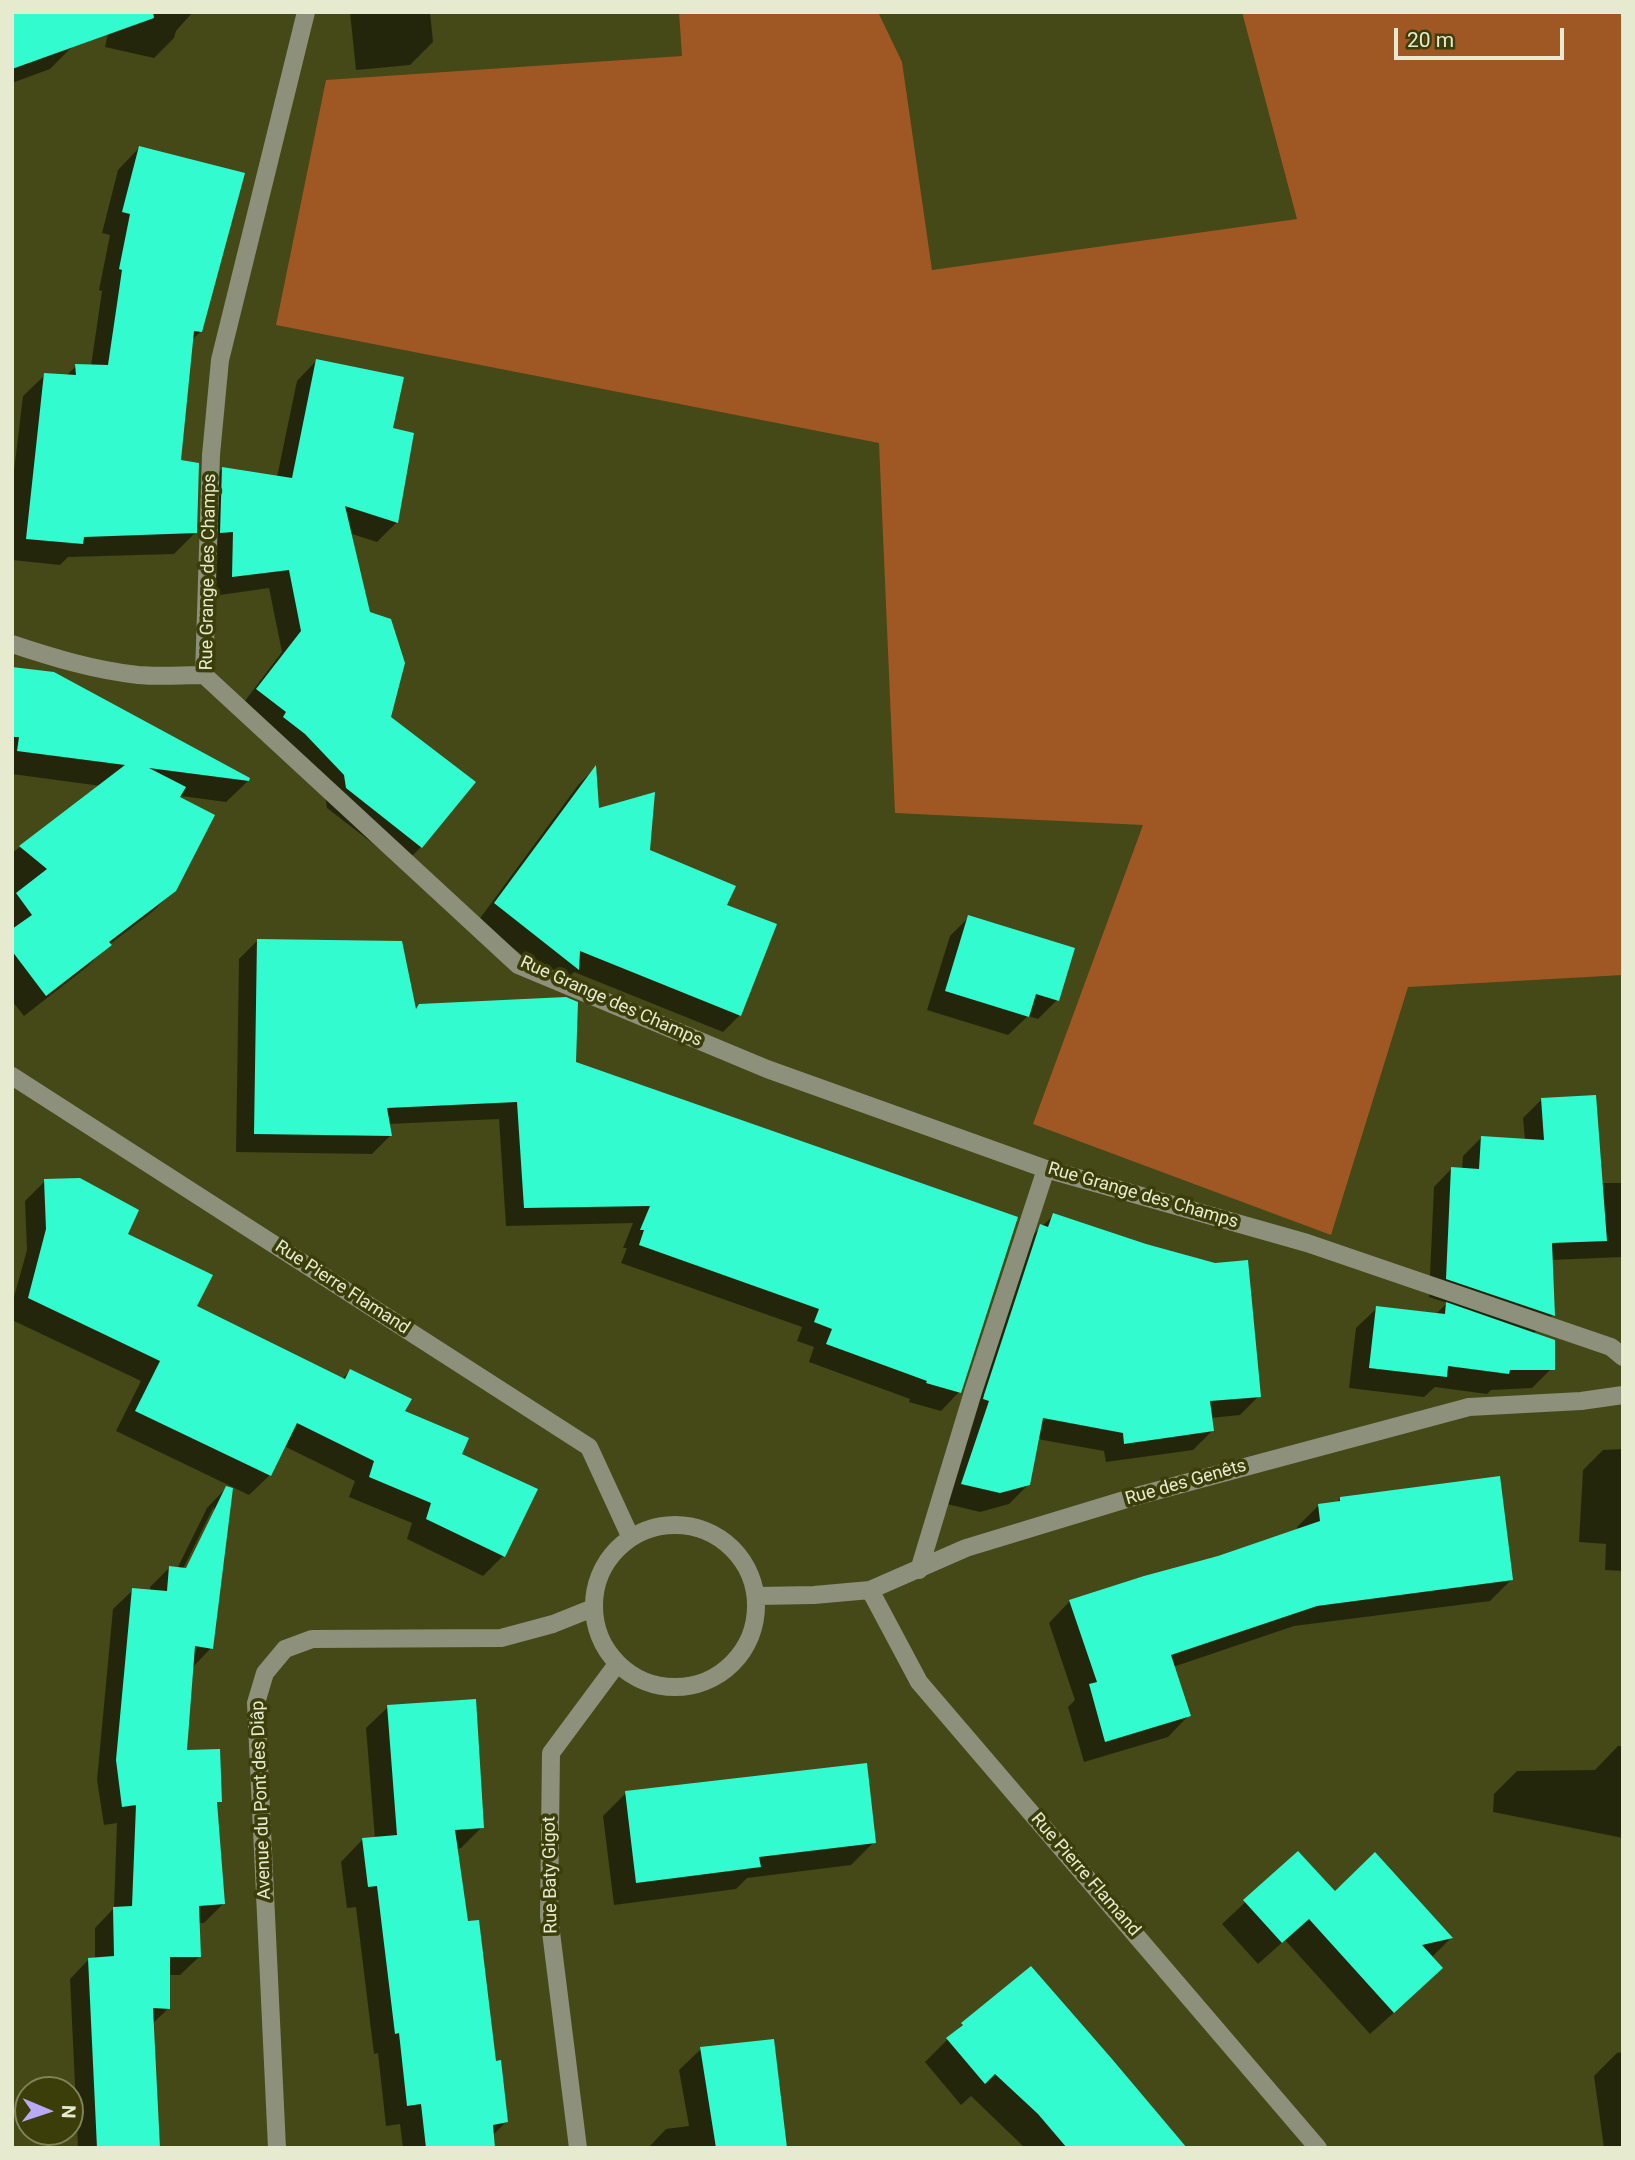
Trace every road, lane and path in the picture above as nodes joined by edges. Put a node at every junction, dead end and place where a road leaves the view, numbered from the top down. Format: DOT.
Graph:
graph roads {
  1 [pos="306,12"];
  2 [pos="12,644"];
  3 [pos="204,675"];
  4 [pos="12,1076"];
  5 [pos="1046,1169"];
  6 [pos="1623,1357"];
  7 [pos="1623,1395"];
  8 [pos="631,1536"];
  9 [pos="919,1570"];
  10 [pos="870,1590"];
  11 [pos="757,1596"];
  12 [pos="593,1608"];
  13 [pos="617,1664"];
  14 [pos="277,2148"];
  15 [pos="578,2148"];
  16 [pos="1318,2148"];
  1 -- 3 [label="street, Rue Grange des Champs"];
  2 -- 3 [label="street"];
  3 -- 5 [label="street, Rue Grange des Champs"];
  4 -- 8 [label="street, Rue Pierre Flamand"];
  5 -- 6 [label="street, Rue Grange des Champs"];
  5 -- 9 [label="street"];
  7 -- 9 [label="street, Rue des Genêts"];
  8 -- 11 [label="street"];
  8 -- 12 [label="street"];
  9 -- 10 [label="street, Rue des Genêts"];
  10 -- 11 [label="street, Rue des Genêts"];
  10 -- 16 [label="street, Rue Pierre Flamand"];
  11 -- 13 [label="street"];
  12 -- 13 [label="street"];
  12 -- 14 [label="street, Avenue du Pont des Diâp"];
  13 -- 15 [label="street, Rue Baty Gigot"];
}
